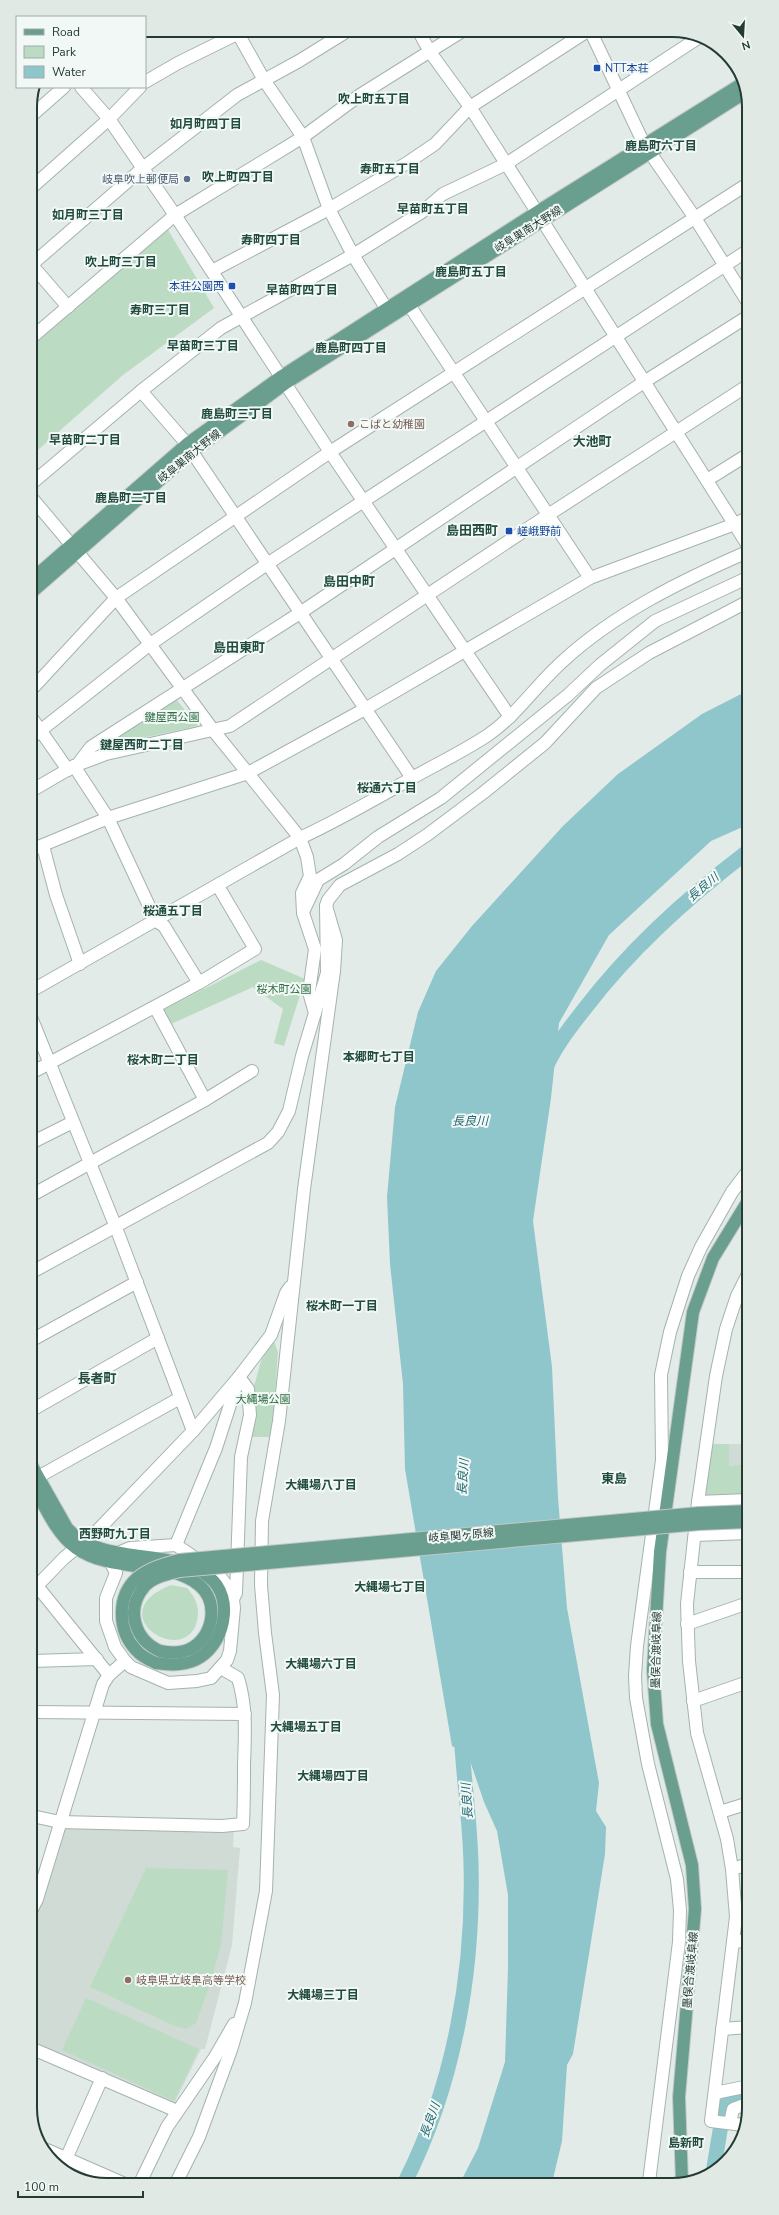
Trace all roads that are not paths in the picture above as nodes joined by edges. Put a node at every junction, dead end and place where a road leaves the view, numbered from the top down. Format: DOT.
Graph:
graph roads {
  1 [pos="228,37"];
  2 [pos="243,37"];
  3 [pos="338,37"];
  4 [pos="422,37"];
  5 [pos="453,37"];
  6 [pos="579,37"];
  7 [pos="593,37"];
  8 [pos="694,41"];
  9 [pos="430,52"];
  10 [pos="264,80"];
  11 [pos="146,81"];
  12 [pos="739,86"];
  13 [pos="63,88"];
  14 [pos="82,88"];
  15 [pos="139,88"];
  16 [pos="618,90"];
  17 [pos="741,95"];
  18 [pos="470,107"];
  19 [pos="37,111"];
  20 [pos="110,119"];
  21 [pos="303,137"];
  22 [pos="648,149"];
  23 [pos="506,164"];
  24 [pos="143,168"];
  25 [pos="37,183"];
  26 [pos="742,188"];
  27 [pos="329,209"];
  28 [pos="175,215"];
  29 [pos="539,216"];
  30 [pos="695,218"];
  31 [pos="742,254"];
  32 [pos="353,255"];
  33 [pos="37,260"];
  34 [pos="724,266"];
  35 [pos="212,271"];
  36 [pos="37,272"];
  37 [pos="585,288"];
  38 [pos="742,293"];
  39 [pos="409,305"];
  40 [pos="68,307"];
  41 [pos="389,312"];
  42 [pos="242,315"];
  43 [pos="742,320"];
  44 [pos="37,333"];
  45 [pos="616,335"];
  46 [pos="453,374"];
  47 [pos="284,379"];
  48 [pos="644,382"];
  49 [pos="742,389"];
  50 [pos="141,391"];
  51 [pos="485,421"];
  52 [pos="676,432"];
  53 [pos="189,448"];
  54 [pos="330,452"];
  55 [pos="742,458"];
  56 [pos="516,468"];
  57 [pos="37,479"];
  58 [pos="707,480"];
  59 [pos="363,500"];
  60 [pos="37,504"];
  61 [pos="548,515"];
  62 [pos="236,518"];
  63 [pos="742,520"];
  64 [pos="735,524"];
  65 [pos="742,536"];
  66 [pos="74,547"];
  67 [pos="395,548"];
  68 [pos="742,554"];
  69 [pos="267,564"];
  70 [pos="37,575"];
  71 [pos="590,578"];
  72 [pos="742,580"];
  73 [pos="37,587"];
  74 [pos="428,595"];
  75 [pos="116,598"];
  76 [pos="742,605"];
  77 [pos="300,613"];
  78 [pos="149,645"];
  79 [pos="464,650"];
  80 [pos="332,660"];
  81 [pos="37,684"];
  82 [pos="182,688"];
  83 [pos="365,709"];
  84 [pos="510,717"];
  85 [pos="213,730"];
  86 [pos="37,734"];
  87 [pos="37,736"];
  88 [pos="73,767"];
  89 [pos="248,773"];
  90 [pos="412,778"];
  91 [pos="37,787"];
  92 [pos="108,818"];
  93 [pos="300,838"];
  94 [pos="43,846"];
  95 [pos="37,848"];
  96 [pos="218,886"];
  97 [pos="326,906"];
  98 [pos="303,913"];
  99 [pos="156,921"];
  100 [pos="80,964"];
  101 [pos="199,983"];
  102 [pos="37,988"];
  103 [pos="155,1007"];
  104 [pos="315,1013"];
  105 [pos="37,1033"];
  106 [pos="49,1064"];
  107 [pos="37,1070"];
  108 [pos="252,1071"];
  109 [pos="205,1100"];
  110 [pos="73,1122"];
  111 [pos="37,1140"];
  112 [pos="90,1162"];
  113 [pos="742,1180"];
  114 [pos="37,1192"];
  115 [pos="742,1211"];
  116 [pos="115,1225"];
  117 [pos="37,1269"];
  118 [pos="137,1282"];
  119 [pos="293,1282"];
  120 [pos="742,1286"];
  121 [pos="37,1337"];
  122 [pos="158,1338"];
  123 [pos="239,1377"];
  124 [pos="180,1398"];
  125 [pos="37,1407"];
  126 [pos="193,1431"];
  127 [pos="37,1479"];
  128 [pos="37,1483"];
  129 [pos="742,1500"];
  130 [pos="698,1502"];
  131 [pos="742,1511"];
  132 [pos="742,1522"];
  133 [pos="742,1533"];
  134 [pos="695,1535"];
  135 [pos="81,1545"];
  136 [pos="176,1546"];
  137 [pos="118,1553"];
  138 [pos="111,1563"];
  139 [pos="690,1572"];
  140 [pos="742,1572"];
  141 [pos="37,1586"];
  142 [pos="37,1592"];
  143 [pos="233,1600"];
  144 [pos="742,1605"];
  145 [pos="688,1624"];
  146 [pos="158,1657"];
  147 [pos="97,1659"];
  148 [pos="37,1661"];
  149 [pos="125,1661"];
  150 [pos="221,1668"];
  151 [pos="109,1675"];
  152 [pos="742,1684"];
  153 [pos="693,1701"];
  154 [pos="37,1712"];
  155 [pos="93,1713"];
  156 [pos="245,1714"];
  157 [pos="742,1805"];
  158 [pos="720,1812"];
  159 [pos="37,1817"];
  160 [pos="60,1822"];
  161 [pos="742,1866"];
  162 [pos="732,1869"];
  163 [pos="37,1894"];
  164 [pos="742,1941"];
  165 [pos="733,1943"];
  166 [pos="245,2003"];
  167 [pos="742,2028"];
  168 [pos="722,2029"];
  169 [pos="37,2051"];
  170 [pos="102,2078"];
  171 [pos="742,2087"];
  172 [pos="714,2093"];
  173 [pos="742,2104"];
  174 [pos="177,2111"];
  175 [pos="724,2123"];
  176 [pos="740,2125"];
  177 [pos="64,2163"];
  178 [pos="66,2164"];
  179 [pos="682,2177"];
  180 [pos="106,2178"];
  181 [pos="142,2178"];
  182 [pos="178,2178"];
  183 [pos="650,2178"];
  1 -- 11 [label="street"];
  2 -- 10 [label="street"];
  3 -- 10 [label="street"];
  4 -- 9 [label="street"];
  5 -- 9 [label="street"];
  6 -- 18 [label="street"];
  7 -- 16 [label="street"];
  8 -- 16 [label="street"];
  9 -- 18 [label="street"];
  9 -- 21 [label="street"];
  10 -- 21 [label="street"];
  10 -- 24 [label="street"];
  12 -- 22 [label="main road, 岐阜巣南大野線"];
  13 -- 19 [label="street"];
  14 -- 20 [label="street"];
  15 -- 20 [label="street"];
  16 -- 22 [label="street"];
  16 -- 23 [label="street"];
  17 -- 22 [label="main road, 岐阜巣南大野線"];
  18 -- 23 [label="street"];
  18 -- 27 [label="street"];
  20 -- 24 [label="street"];
  20 -- 25 [label="street"];
  21 -- 27 [label="street"];
  21 -- 28 [label="street"];
  22 -- 29 [label="main road, 岐阜巣南大野線"];
  22 -- 30 [label="street"];
  23 -- 29 [label="street"];
  23 -- 32 [label="street"];
  24 -- 28 [label="street"];
  24 -- 33 [label="street"];
  26 -- 30 [label="street"];
  27 -- 32 [label="street"];
  27 -- 35 [label="street"];
  28 -- 35 [label="street"];
  28 -- 40 [label="street"];
  29 -- 37 [label="street"];
  29 -- 39 [label="main road, 岐阜巣南大野線"];
  29 -- 41 [label="main road, 岐阜巣南大野線"];
  30 -- 34 [label="street"];
  30 -- 37 [label="street"];
  31 -- 34 [label="street"];
  32 -- 41 [label="street"];
  32 -- 42 [label="street"];
  34 -- 38 [label="street"];
  34 -- 45 [label="street"];
  35 -- 42 [label="street"];
  36 -- 40 [label="street"];
  37 -- 45 [label="street"];
  37 -- 46 [label="street"];
  39 -- 41 [label="main road, 岐阜巣南大野線"];
  39 -- 46 [label="street"];
  40 -- 44 [label="street"];
  41 -- 47 [label="main road, 岐阜巣南大野線"];
  42 -- 47 [label="street"];
  42 -- 50 [label="street"];
  43 -- 48 [label="street"];
  45 -- 48 [label="street"];
  45 -- 51 [label="street"];
  46 -- 51 [label="street"];
  46 -- 54 [label="street"];
  47 -- 53 [label="main road, 岐阜巣南大野線"];
  47 -- 54 [label="street"];
  48 -- 52 [label="street"];
  48 -- 56 [label="street"];
  49 -- 52 [label="street"];
  50 -- 53 [label="street"];
  50 -- 57 [label="street"];
  51 -- 56 [label="street"];
  51 -- 59 [label="street"];
  52 -- 58 [label="street"];
  52 -- 61 [label="street"];
  53 -- 62 [label="street"];
  53 -- 66 [label="main road, 岐阜巣南大野線"];
  54 -- 59 [label="street"];
  54 -- 62 [label="street"];
  55 -- 58 [label="street"];
  56 -- 61 [label="street"];
  56 -- 67 [label="street"];
  58 -- 64 [label="street"];
  59 -- 67 [label="street"];
  59 -- 69 [label="street"];
  60 -- 66 [label="street"];
  61 -- 71 [label="street"];
  61 -- 74 [label="street"];
  62 -- 69 [label="street"];
  62 -- 75 [label="street"];
  63 -- 64 [label="street"];
  64 -- 65 [label="street"];
  64 -- 71 [label="street"];
  66 -- 70 [label="main road, 岐阜巣南大野線"];
  66 -- 73 [label="main road, 岐阜巣南大野線"];
  66 -- 75 [label="street"];
  67 -- 74 [label="street"];
  67 -- 77 [label="street"];
  68 -- 84 [label="street"];
  69 -- 77 [label="street"];
  69 -- 78 [label="street"];
  71 -- 79 [label="street"];
  72 -- 98 [label="street"];
  74 -- 79 [label="street"];
  74 -- 80 [label="street"];
  75 -- 78 [label="street"];
  75 -- 81 [label="street"];
  76 -- 97 [label="street"];
  77 -- 80 [label="street"];
  77 -- 82 [label="street"];
  78 -- 82 [label="street"];
  78 -- 86 [label="street"];
  79 -- 83 [label="street"];
  79 -- 84 [label="street"];
  80 -- 83 [label="street"];
  80 -- 85 [label="street"];
  82 -- 85 [label="street"];
  82 -- 88 [label="street"];
  83 -- 89 [label="street"];
  83 -- 90 [label="street"];
  84 -- 90 [label="street"];
  85 -- 88 [label="street"];
  85 -- 89 [label="street"];
  87 -- 88 [label="street"];
  88 -- 91 [label="street"];
  88 -- 92 [label="street"];
  89 -- 92 [label="street"];
  89 -- 93 [label="street"];
  90 -- 93 [label="street"];
  92 -- 94 [label="street"];
  92 -- 99 [label="street"];
  93 -- 96 [label="street"];
  93 -- 98 [label="street"];
  94 -- 95 [label="street"];
  94 -- 100 [label="street"];
  96 -- 99 [label="street"];
  96 -- 101 [label="street"];
  97 -- 104 [label="street"];
  97 -- 119 [label="street"];
  98 -- 104 [label="street"];
  99 -- 100 [label="street"];
  99 -- 101 [label="street"];
  100 -- 102 [label="street"];
  101 -- 103 [label="street"];
  103 -- 106 [label="street"];
  103 -- 109 [label="street"];
  104 -- 116 [label="street"];
  105 -- 106 [label="street"];
  106 -- 107 [label="street"];
  106 -- 110 [label="street"];
  108 -- 109 [label="street"];
  109 -- 112 [label="street"];
  110 -- 111 [label="street"];
  110 -- 112 [label="street"];
  112 -- 114 [label="street"];
  112 -- 116 [label="street"];
  113 -- 183 [label="street"];
  115 -- 179 [label="main road, 墨俣合渡岐阜線"];
  116 -- 117 [label="street"];
  116 -- 118 [label="street"];
  118 -- 121 [label="street"];
  118 -- 122 [label="street"];
  119 -- 123 [label="street"];
  119 -- 166 [label="street"];
  120 -- 130 [label="street"];
  122 -- 124 [label="street"];
  122 -- 125 [label="street"];
  123 -- 126 [label="street"];
  123 -- 136 [label="street"];
  123 -- 143 [label="street"];
  124 -- 126 [label="street"];
  124 -- 127 [label="street"];
  126 -- 135 [label="street"];
  128 -- 135 [label="main road, 岐阜関ヶ原線"];
  129 -- 130 [label="street"];
  130 -- 134 [label="street"];
  131 -- 146 [label="main road, 岐阜関ヶ原線, bridge"];
  132 -- 146 [label="main road, 岐阜関ヶ原線, bridge"];
  133 -- 134 [label="street"];
  134 -- 139 [label="street"];
  135 -- 137 [label="main road, 岐阜関ヶ原線"];
  135 -- 138 [label="main road, 岐阜関ヶ原線"];
  135 -- 141 [label="street"];
  136 -- 137 [label="street"];
  136 -- 143 [label="street"];
  137 -- 146 [label="main road, 岐阜関ヶ原線"];
  138 -- 146 [label="main road, 岐阜関ヶ原線"];
  138 -- 149 [label="street"];
  139 -- 140 [label="street"];
  139 -- 145 [label="street"];
  142 -- 147 [label="street"];
  143 -- 150 [label="street"];
  144 -- 145 [label="street"];
  145 -- 153 [label="street"];
  147 -- 148 [label="street"];
  147 -- 151 [label="street"];
  149 -- 150 [label="street"];
  149 -- 151 [label="street"];
  150 -- 156 [label="street"];
  151 -- 155 [label="street"];
  152 -- 153 [label="street"];
  153 -- 158 [label="street"];
  154 -- 155 [label="street"];
  155 -- 156 [label="street"];
  155 -- 160 [label="street"];
  156 -- 160 [label="street"];
  157 -- 158 [label="street"];
  158 -- 162 [label="street"];
  159 -- 160 [label="street"];
  160 -- 163 [label="street"];
  161 -- 162 [label="street"];
  162 -- 165 [label="street"];
  164 -- 165 [label="street"];
  165 -- 168 [label="street"];
  166 -- 174 [label="street"];
  166 -- 182 [label="street"];
  167 -- 168 [label="street"];
  168 -- 172 [label="street"];
  169 -- 170 [label="street"];
  170 -- 174 [label="street"];
  170 -- 177 [label="street"];
  171 -- 172 [label="street"];
  172 -- 175 [label="street"];
  173 -- 175 [label="street"];
  174 -- 181 [label="street"];
  175 -- 176 [label="street"];
  178 -- 180 [label="street"];
}
